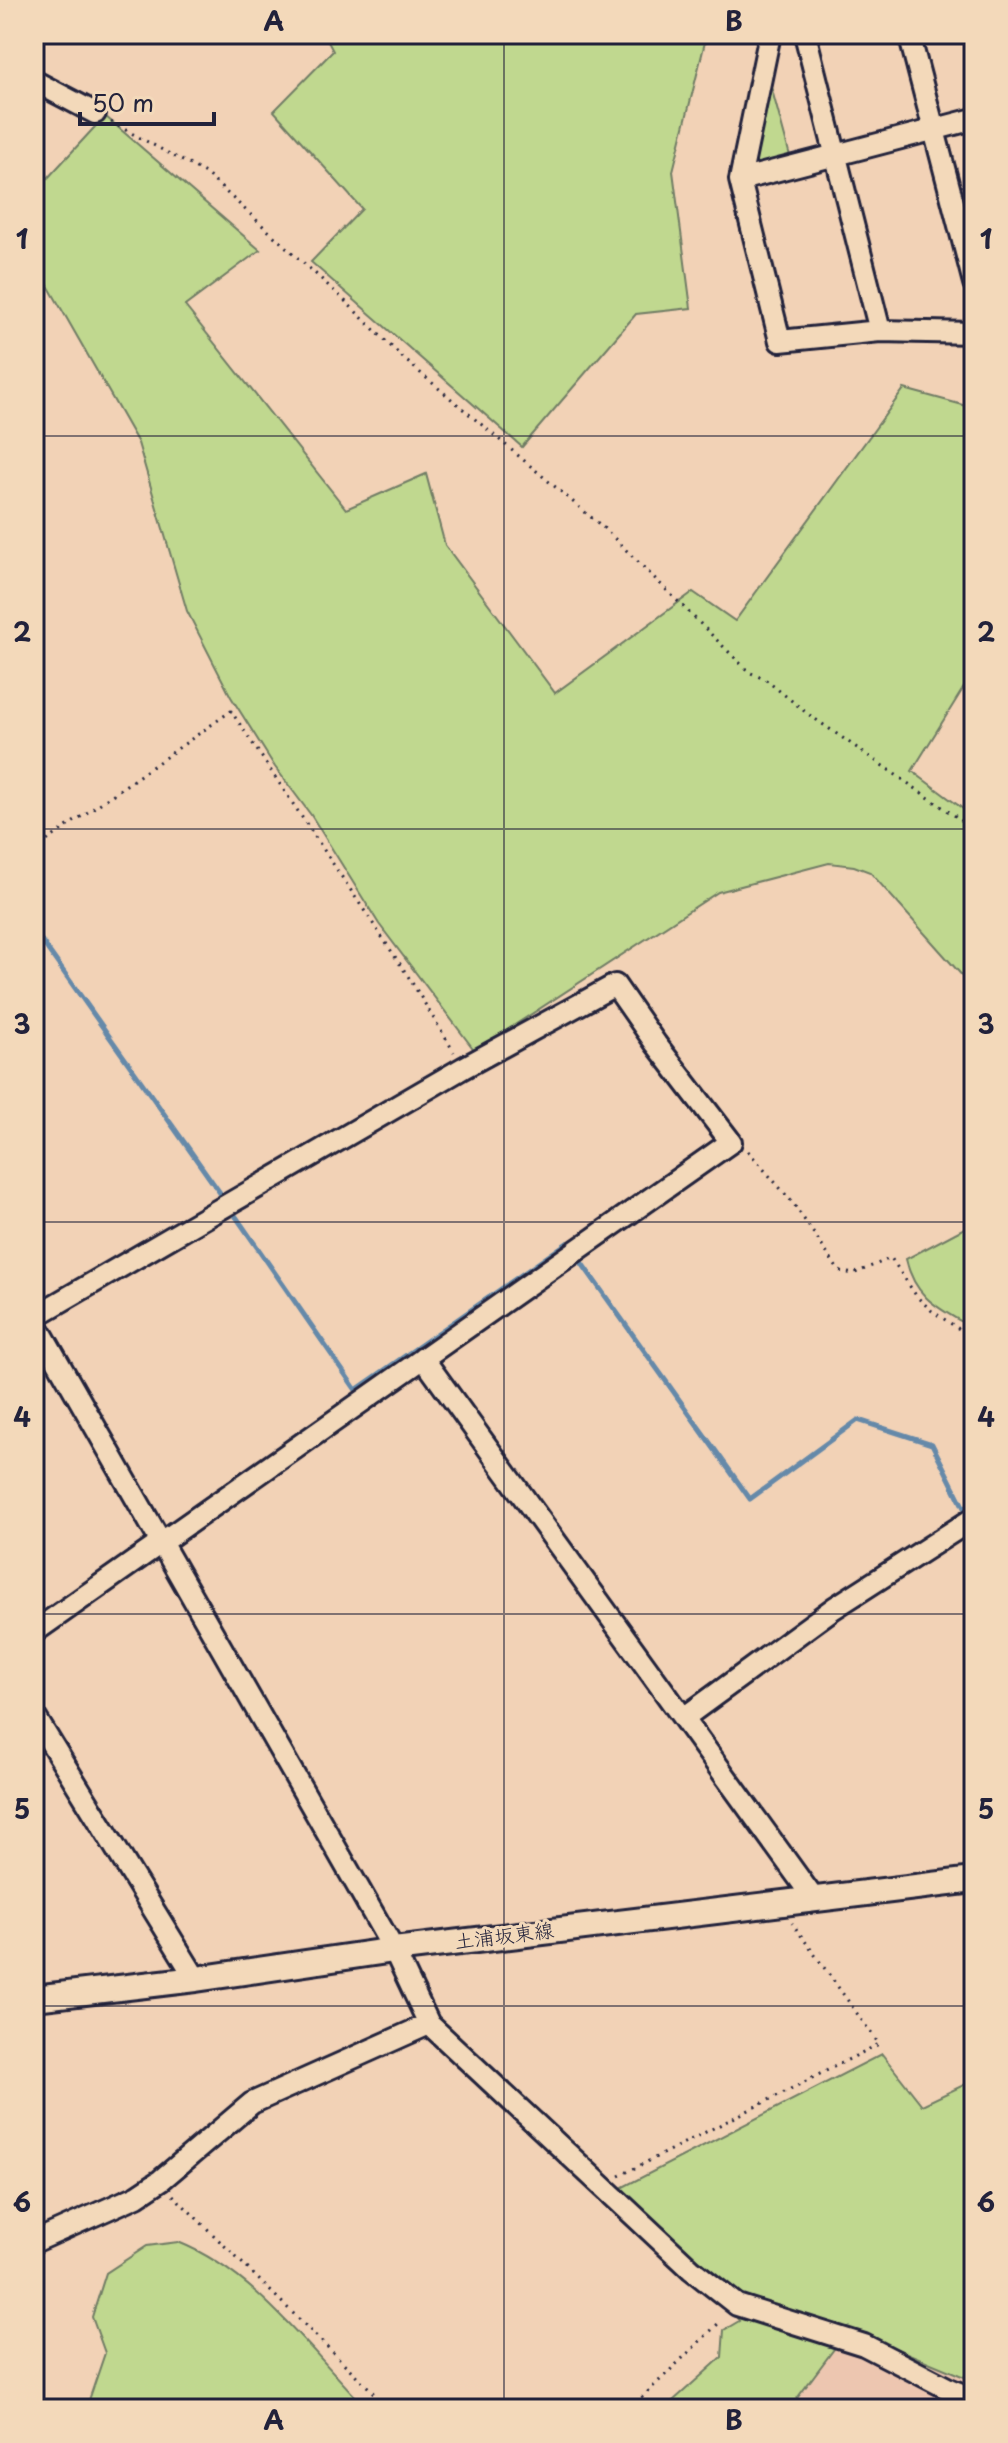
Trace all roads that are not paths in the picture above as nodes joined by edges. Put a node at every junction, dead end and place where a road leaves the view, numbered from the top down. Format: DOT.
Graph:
graph roads {
  1 [pos="770,34"];
  2 [pos="805,34"];
  3 [pos="909,34"];
  4 [pos="34,81"];
  5 [pos="95,113"];
  6 [pos="974,119"];
  7 [pos="935,129"];
  8 [pos="838,155"];
  9 [pos="740,180"];
  10 [pos="974,283"];
  11 [pos="880,331"];
  12 [pos="974,333"];
  13 [pos="34,1318"];
  14 [pos="423,1358"];
  15 [pos="974,1518"];
  16 [pos="161,1541"];
  17 [pos="34,1632"];
  18 [pos="34,1715"];
  19 [pos="685,1717"];
  20 [pos="974,1880"];
  21 [pos="814,1899"];
  22 [pos="394,1950"];
  23 [pos="196,1979"];
  24 [pos="34,1998"];
  25 [pos="429,2024"];
  26 [pos="34,2242"];
  27 [pos="974,2399"];
  1 -- 9 [label="street"];
  2 -- 8 [label="street"];
  3 -- 7 [label="street"];
  4 -- 5 [label="street"];
  6 -- 7 [label="street"];
  7 -- 8 [label="street"];
  7 -- 10 [label="street"];
  8 -- 9 [label="street"];
  8 -- 11 [label="street"];
  9 -- 11 [label="street"];
  11 -- 12 [label="street"];
  13 -- 14 [label="street"];
  13 -- 16 [label="street"];
  14 -- 16 [label="street"];
  14 -- 19 [label="street"];
  15 -- 19 [label="street"];
  16 -- 17 [label="street"];
  16 -- 22 [label="street"];
  18 -- 23 [label="street"];
  19 -- 21 [label="street"];
  20 -- 21 [label="main road, 土浦坂東線"];
  21 -- 22 [label="main road, 土浦坂東線"];
  22 -- 23 [label="main road, 土浦坂東線"];
  22 -- 25 [label="street"];
  23 -- 24 [label="main road, 土浦坂東線"];
  25 -- 26 [label="street"];
  25 -- 27 [label="street"];
}
